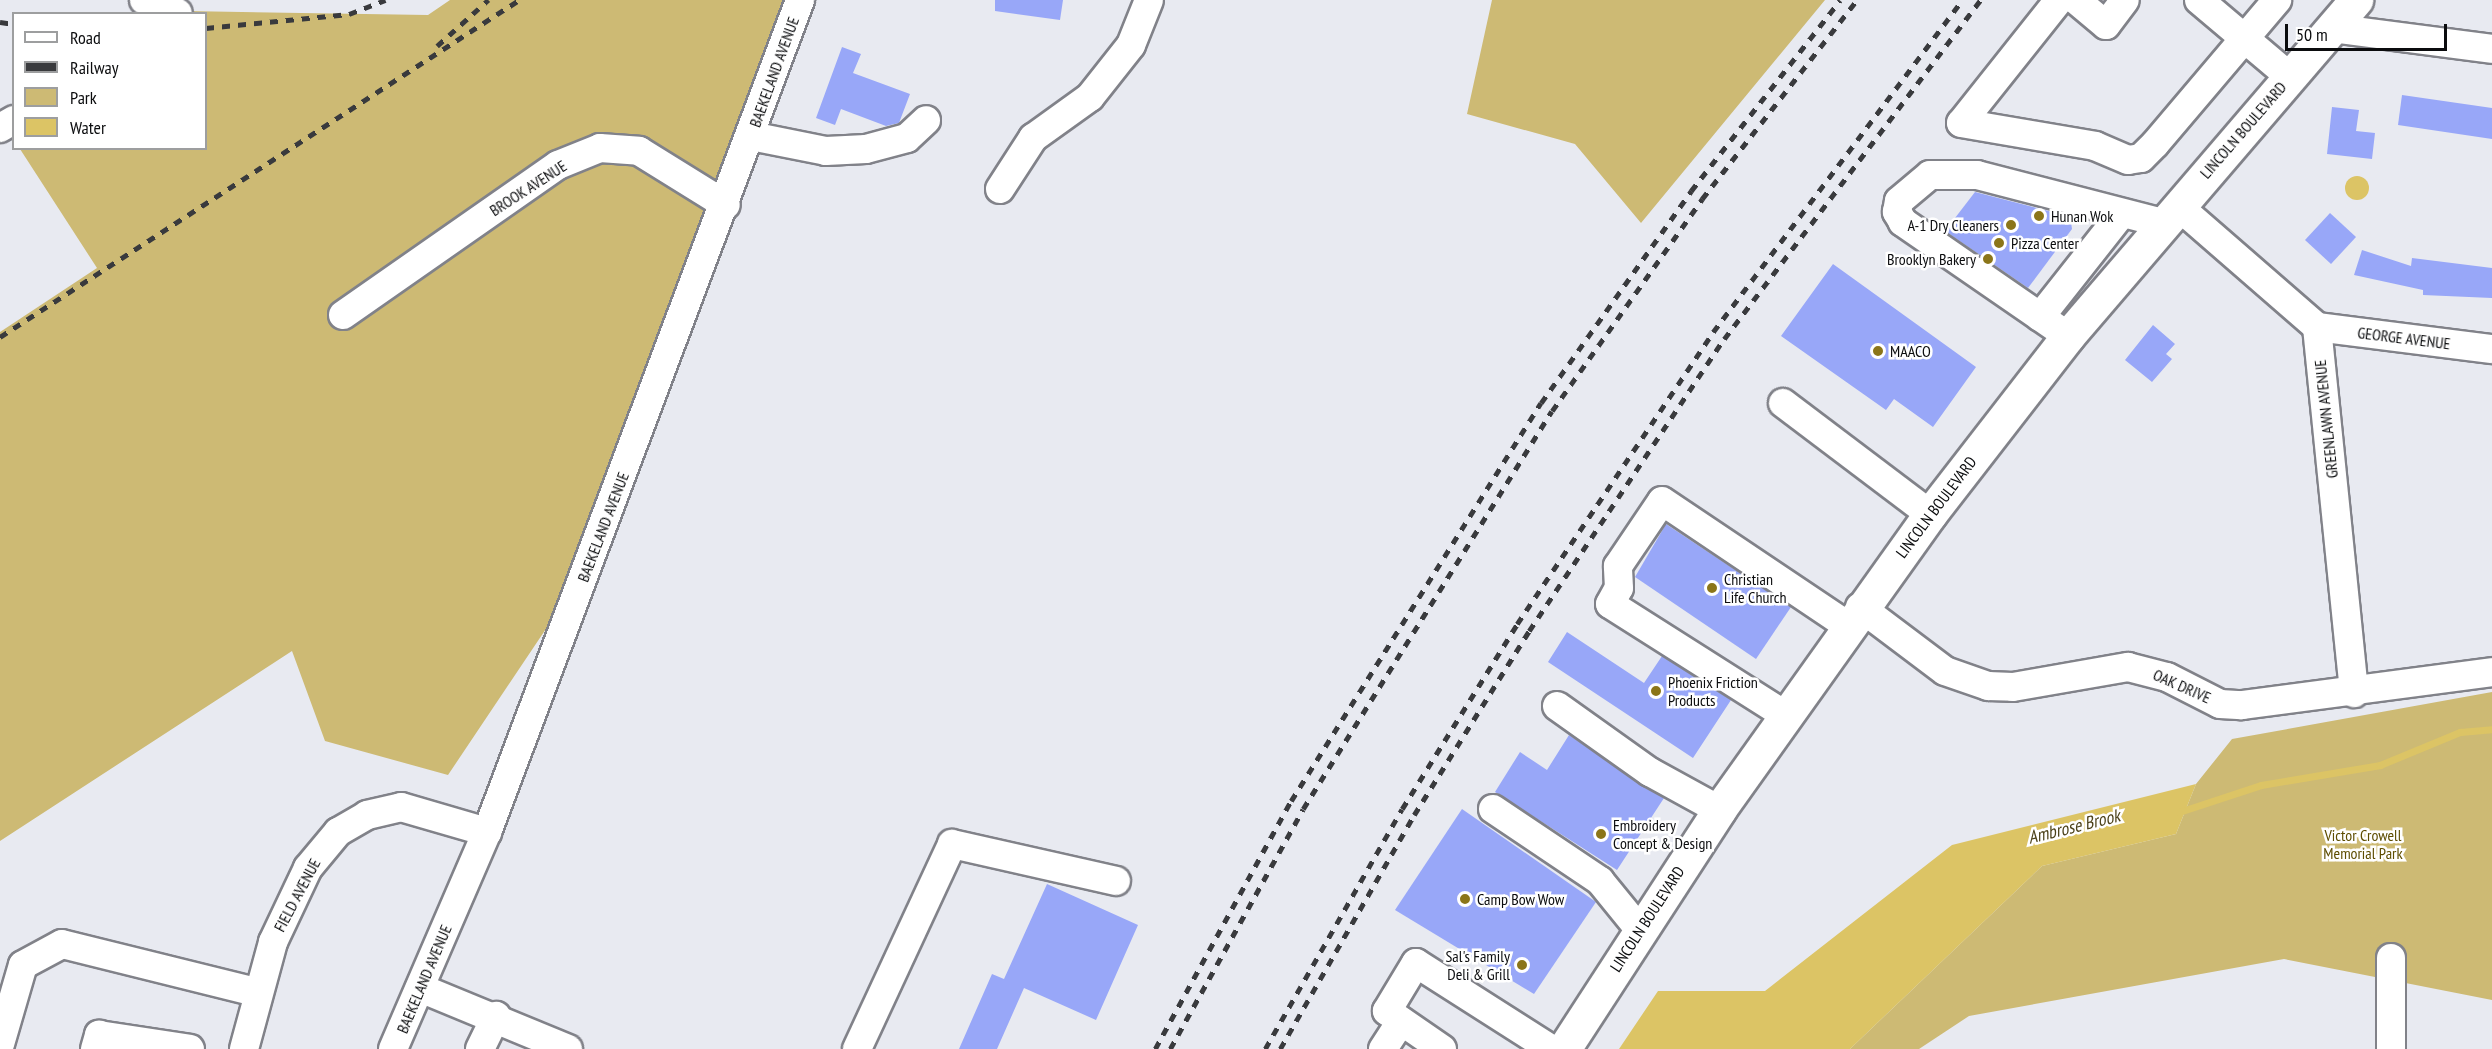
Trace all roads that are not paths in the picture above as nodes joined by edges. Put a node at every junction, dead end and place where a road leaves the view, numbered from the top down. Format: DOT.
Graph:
graph roads {
  1 [pos="144,0"];
  2 [pos="200,0"];
  3 [pos="800,0"];
  4 [pos="1149,0"];
  5 [pos="2059,0"];
  6 [pos="2076,0"];
  7 [pos="2125,0"];
  8 [pos="2199,0"];
  9 [pos="2277,0"];
  10 [pos="2356,0"];
  11 [pos="175,12"];
  12 [pos="180,12"];
  13 [pos="2331,28"];
  14 [pos="2244,38"];
  15 [pos="2492,49"];
  16 [pos="2289,76"];
  17 [pos="926,120"];
  18 [pos="751,136"];
  19 [pos="1000,189"];
  20 [pos="726,205"];
  21 [pos="2122,213"];
  22 [pos="2170,215"];
  23 [pos="343,315"];
  24 [pos="2040,317"];
  25 [pos="2317,327"];
  26 [pos="2068,336"];
  27 [pos="2492,349"];
  28 [pos="1783,404"];
  29 [pos="1930,514"];
  30 [pos="1854,617"];
  31 [pos="2492,672"];
  32 [pos="2354,693"];
  33 [pos="1557,706"];
  34 [pos="1785,715"];
  35 [pos="1493,809"];
  36 [pos="1719,810"];
  37 [pos="488,832"];
  38 [pos="1116,881"];
  39 [pos="1640,930"];
  40 [pos="2391,958"];
  41 [pos="420,988"];
  42 [pos="256,992"];
  43 [pos="496,1016"];
  44 [pos="1401,1021"];
  45 [pos="0,1044"];
  46 [pos="94,1049"];
  47 [pos="190,1049"];
  48 [pos="244,1049"];
  49 [pos="393,1049"];
  50 [pos="480,1049"];
  51 [pos="568,1049"];
  52 [pos="857,1049"];
  53 [pos="1383,1049"];
  54 [pos="1442,1049"];
  55 [pos="1551,1049"];
  56 [pos="1564,1049"];
  57 [pos="2391,1049"];
  1 -- 11 [label="street"];
  2 -- 12 [label="street"];
  3 -- 18 [label="street, BAEKELAND AVENUE"];
  4 -- 19 [label="street"];
  5 -- 14 [label="street"];
  6 -- 7 [label="street"];
  8 -- 14 [label="street"];
  9 -- 14 [label="street"];
  10 -- 13 [label="main road, LINCOLN BOULEVARD"];
  13 -- 15 [label="street"];
  13 -- 16 [label="main road, LINCOLN BOULEVARD"];
  14 -- 16 [label="street"];
  16 -- 22 [label="main road, LINCOLN BOULEVARD"];
  17 -- 18 [label="street"];
  18 -- 20 [label="street, BAEKELAND AVENUE"];
  20 -- 23 [label="street, BROOK AVENUE"];
  20 -- 37 [label="street, BAEKELAND AVENUE"];
  21 -- 22 [label="street"];
  21 -- 24 [label="street"];
  21 -- 24 [label="street"];
  22 -- 25 [label="street"];
  22 -- 26 [label="main road, LINCOLN BOULEVARD"];
  24 -- 26 [label="street"];
  25 -- 27 [label="street, GEORGE AVENUE"];
  25 -- 32 [label="street, GREENLAWN AVENUE"];
  26 -- 29 [label="main road, LINCOLN BOULEVARD"];
  28 -- 29 [label="street"];
  29 -- 30 [label="main road, LINCOLN BOULEVARD"];
  30 -- 32 [label="street, OAK DRIVE"];
  30 -- 34 [label="main road, LINCOLN BOULEVARD"];
  30 -- 34 [label="street, OAK DRIVE"];
  31 -- 32 [label="street, OAK DRIVE"];
  33 -- 36 [label="street"];
  34 -- 36 [label="main road, LINCOLN BOULEVARD"];
  35 -- 39 [label="street"];
  36 -- 39 [label="main road, LINCOLN BOULEVARD"];
  37 -- 41 [label="street, BAEKELAND AVENUE"];
  37 -- 42 [label="street, FIELD AVENUE"];
  38 -- 52 [label="street"];
  39 -- 56 [label="main road, LINCOLN BOULEVARD"];
  40 -- 57 [label="street"];
  41 -- 43 [label="street"];
  41 -- 49 [label="street, BAEKELAND AVENUE"];
  42 -- 45 [label="street"];
  42 -- 48 [label="street, FIELD AVENUE"];
  43 -- 50 [label="street"];
  43 -- 51 [label="street"];
  44 -- 53 [label="street"];
  44 -- 54 [label="street"];
  44 -- 55 [label="street"];
  46 -- 47 [label="street"];
}
